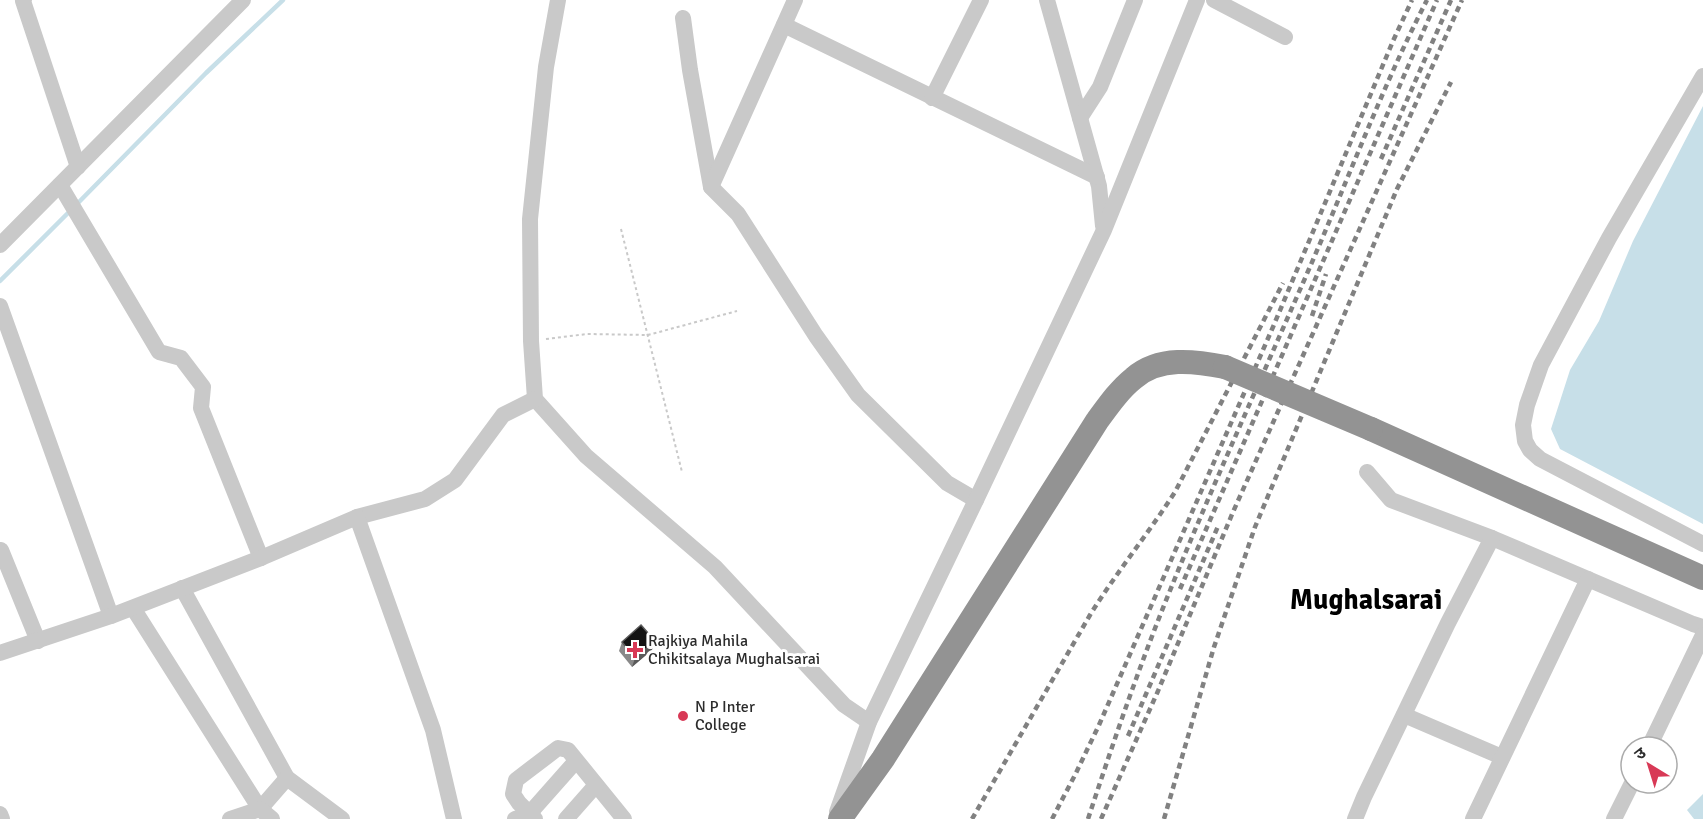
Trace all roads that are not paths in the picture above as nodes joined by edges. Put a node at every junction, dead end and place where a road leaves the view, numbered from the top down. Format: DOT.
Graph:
graph roads {
  1 [pos="24,0"];
  2 [pos="243,0"];
  3 [pos="558,0"];
  4 [pos="795,0"];
  5 [pos="981,0"];
  6 [pos="1047,0"];
  7 [pos="1135,0"];
  8 [pos="1197,0"];
  9 [pos="1214,0"];
  10 [pos="682,18"];
  11 [pos="784,25"];
  12 [pos="1285,37"];
  13 [pos="1703,76"];
  14 [pos="932,98"];
  15 [pos="1080,118"];
  16 [pos="78,167"];
  17 [pos="1097,177"];
  18 [pos="60,185"];
  19 [pos="711,187"];
  20 [pos="1104,230"];
  21 [pos="0,245"];
  22 [pos="0,306"];
  23 [pos="535,399"];
  24 [pos="1367,472"];
  25 [pos="976,500"];
  26 [pos="357,517"];
  27 [pos="1492,538"];
  28 [pos="1703,543"];
  29 [pos="1,550"];
  30 [pos="261,558"];
  31 [pos="1703,578"];
  32 [pos="1588,579"];
  33 [pos="182,588"];
  34 [pos="133,608"];
  35 [pos="111,616"];
  36 [pos="1703,627"];
  37 [pos="1703,635"];
  38 [pos="38,641"];
  39 [pos="0,653"];
  40 [pos="1404,715"];
  41 [pos="869,722"];
  42 [pos="1655,735"];
  43 [pos="1503,757"];
  44 [pos="576,761"];
  45 [pos="287,778"];
  46 [pos="596,785"];
  47 [pos="1626,795"];
  48 [pos="0,814"];
  49 [pos="266,814"];
  50 [pos="526,817"];
  51 [pos="2,819"];
  52 [pos="230,819"];
  53 [pos="342,819"];
  54 [pos="454,819"];
  55 [pos="566,819"];
  56 [pos="624,819"];
  57 [pos="835,819"];
  58 [pos="840,819"];
  59 [pos="1355,819"];
  60 [pos="1473,819"];
  61 [pos="1614,819"];
  1 -- 16 [label="street"];
  2 -- 16 [label="street"];
  3 -- 23 [label="street"];
  4 -- 11 [label="street"];
  5 -- 14 [label="street"];
  6 -- 15 [label="street"];
  7 -- 15 [label="street"];
  8 -- 20 [label="street"];
  9 -- 12 [label="street"];
  10 -- 19 [label="street"];
  11 -- 14 [label="street"];
  11 -- 19 [label="street"];
  13 -- 28 [label="street"];
  14 -- 17 [label="street"];
  15 -- 17 [label="street"];
  16 -- 18 [label="street"];
  17 -- 20 [label="street"];
  18 -- 21 [label="street"];
  18 -- 30 [label="street"];
  19 -- 25 [label="street"];
  20 -- 25 [label="street"];
  22 -- 35 [label="street"];
  23 -- 26 [label="street"];
  23 -- 41 [label="street"];
  24 -- 27 [label="street"];
  25 -- 41 [label="street"];
  26 -- 30 [label="street"];
  26 -- 54 [label="street"];
  27 -- 32 [label="street"];
  27 -- 40 [label="street"];
  29 -- 38 [label="street"];
  30 -- 33 [label="street"];
  31 -- 58 [label="highway, bridge"];
  32 -- 36 [label="street"];
  32 -- 43 [label="street"];
  33 -- 34 [label="street"];
  33 -- 45 [label="street"];
  34 -- 35 [label="street"];
  34 -- 49 [label="street"];
  35 -- 38 [label="street"];
  37 -- 42 [label="street"];
  38 -- 39 [label="street"];
  40 -- 43 [label="street"];
  40 -- 59 [label="street"];
  41 -- 57 [label="street"];
  43 -- 60 [label="street"];
  44 -- 46 [label="street"];
  44 -- 50 [label="street"];
  44 -- 50 [label="street"];
  45 -- 49 [label="street"];
  45 -- 53 [label="street"];
  46 -- 55 [label="street"];
  46 -- 56 [label="street"];
  47 -- 61 [label="street"];
  48 -- 51 [label="street"];
  49 -- 52 [label="street"];
}
